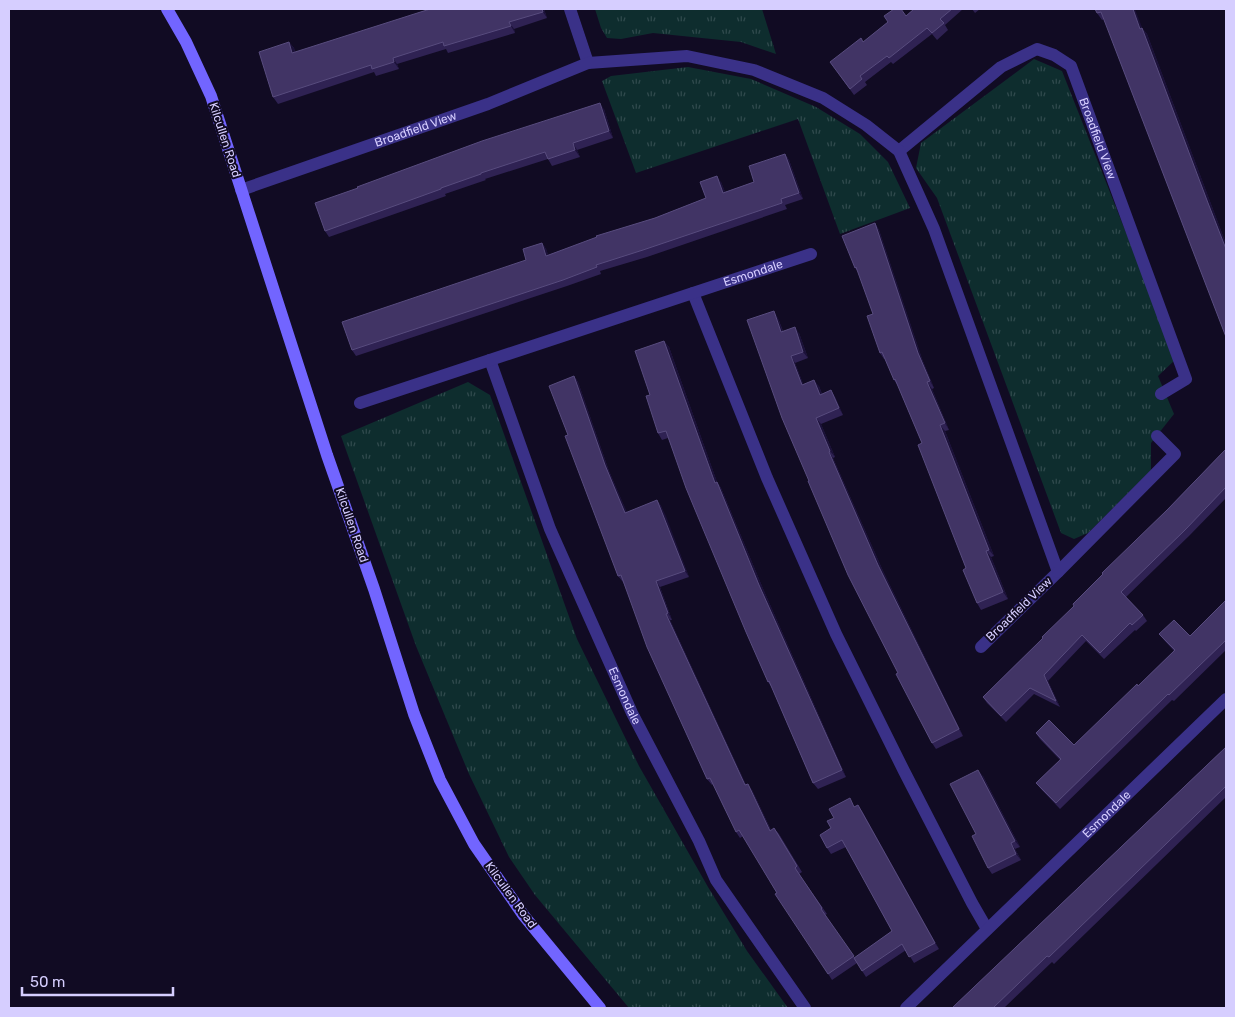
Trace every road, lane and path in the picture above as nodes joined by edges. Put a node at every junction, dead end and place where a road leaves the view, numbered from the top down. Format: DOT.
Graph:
graph roads {
  1 [pos="167,9"];
  2 [pos="570,9"];
  3 [pos="588,63"];
  4 [pos="899,151"];
  5 [pos="241,190"];
  6 [pos="812,254"];
  7 [pos="694,293"];
  8 [pos="490,360"];
  9 [pos="1161,394"];
  10 [pos="360,404"];
  11 [pos="1157,436"];
  12 [pos="1058,572"];
  13 [pos="981,646"];
  14 [pos="1226,699"];
  15 [pos="988,929"];
  16 [pos="600,1008"];
  17 [pos="805,1008"];
  18 [pos="906,1008"];
  1 -- 5 [label="main road, Kilcullen Road"];
  2 -- 3 [label="street"];
  3 -- 4 [label="street, Broadfield View"];
  3 -- 5 [label="street, Broadfield View"];
  4 -- 9 [label="street, Broadfield View"];
  4 -- 12 [label="street, Broadfield View"];
  5 -- 16 [label="main road, Kilcullen Road"];
  6 -- 7 [label="street, Esmondale"];
  7 -- 8 [label="street, Esmondale"];
  7 -- 15 [label="street"];
  8 -- 10 [label="street, Esmondale"];
  8 -- 17 [label="street, Esmondale"];
  11 -- 12 [label="street, Broadfield View"];
  12 -- 13 [label="street, Broadfield View"];
  14 -- 15 [label="street, Esmondale"];
  15 -- 18 [label="street, Esmondale"];
}
